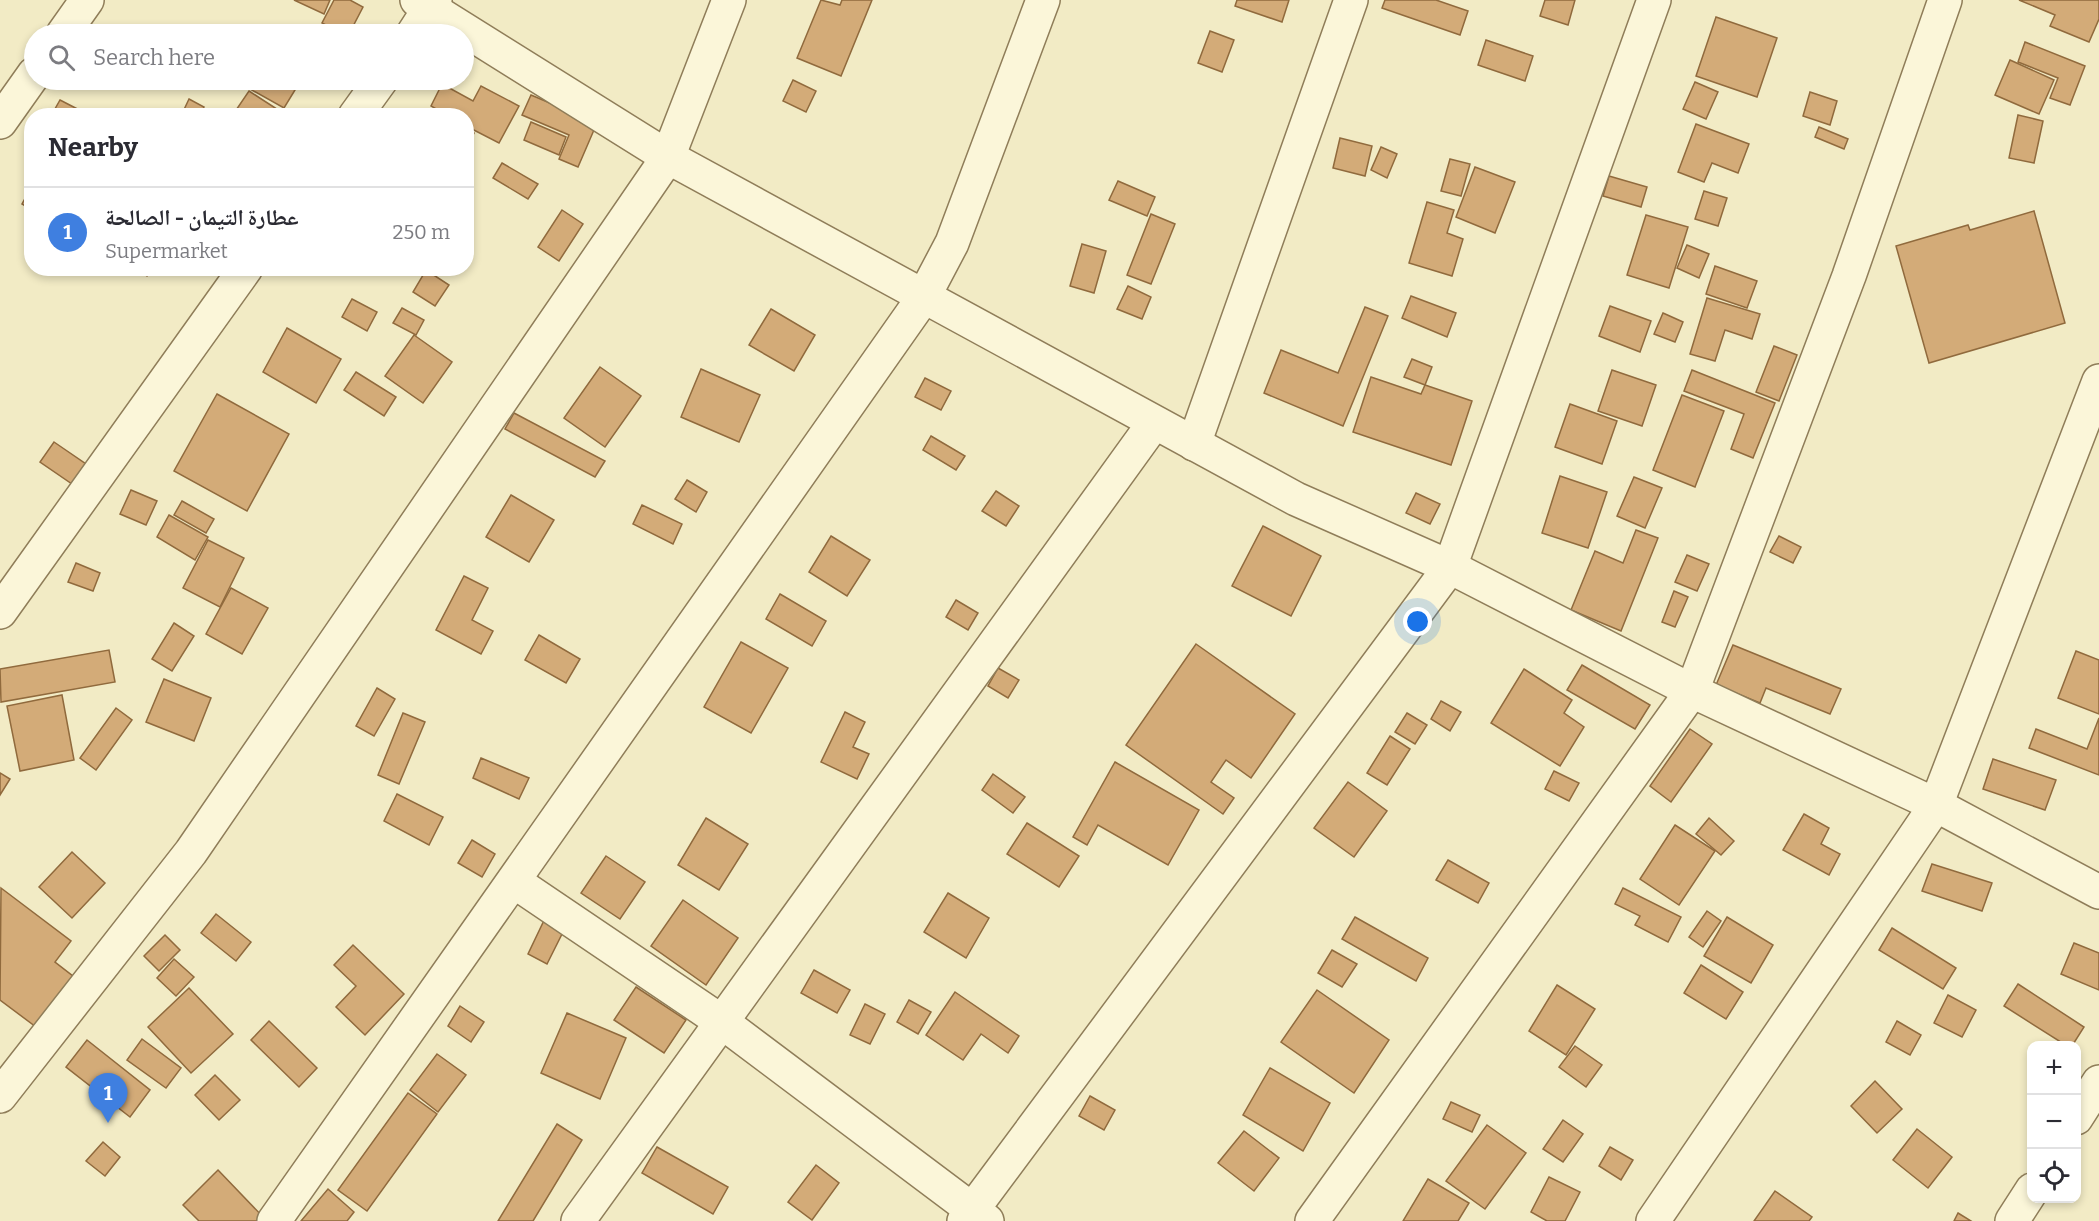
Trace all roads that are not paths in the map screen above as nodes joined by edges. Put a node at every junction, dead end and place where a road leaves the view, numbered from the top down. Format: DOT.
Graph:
graph roads {
  1 [pos="87,0"];
  2 [pos="729,0"];
  3 [pos="1043,0"];
  4 [pos="1351,0"];
  5 [pos="1654,0"];
  6 [pos="1945,0"];
  7 [pos="428,3"];
  8 [pos="70,24"];
  9 [pos="418,24"];
  10 [pos="461,24"];
  11 [pos="474,33"];
  12 [pos="24,88"];
  13 [pos="374,90"];
  14 [pos="361,108"];
  15 [pos="0,122"];
  16 [pos="668,157"];
  17 [pos="240,276"];
  18 [pos="922,298"];
  19 [pos="2099,381"];
  20 [pos="1154,423"];
  21 [pos="1194,444"];
  22 [pos="1450,567"];
  23 [pos="0,612"];
  24 [pos="1692,691"];
  25 [pos="1936,805"];
  26 [pos="515,882"];
  27 [pos="2099,892"];
  28 [pos="722,1022"];
  29 [pos="2099,1082"];
  30 [pos="0,1096"];
  31 [pos="2081,1110"];
  32 [pos="2027,1197"];
  33 [pos="974,1217"];
  34 [pos="274,1221"];
  35 [pos="578,1221"];
  36 [pos="1312,1221"];
  37 [pos="1653,1221"];
  38 [pos="2012,1221"];
  1 -- 8 [label="street"];
  2 -- 16 [label="street"];
  3 -- 18 [label="street"];
  4 -- 21 [label="street"];
  5 -- 22 [label="street"];
  6 -- 24 [label="street"];
  7 -- 9 [label="street"];
  7 -- 10 [label="street"];
  11 -- 16 [label="street"];
  12 -- 15 [label="street"];
  13 -- 14 [label="street"];
  16 -- 18 [label="street"];
  16 -- 30 [label="street"];
  17 -- 23 [label="street"];
  18 -- 20 [label="street"];
  18 -- 26 [label="street"];
  19 -- 25 [label="street"];
  20 -- 21 [label="street"];
  20 -- 28 [label="street"];
  21 -- 22 [label="street"];
  22 -- 24 [label="street"];
  22 -- 33 [label="street"];
  24 -- 25 [label="street"];
  24 -- 36 [label="street"];
  25 -- 27 [label="street"];
  25 -- 37 [label="street"];
  26 -- 28 [label="street"];
  26 -- 34 [label="street"];
  28 -- 33 [label="street"];
  28 -- 35 [label="street"];
  29 -- 31 [label="street"];
  32 -- 38 [label="street"];
}
